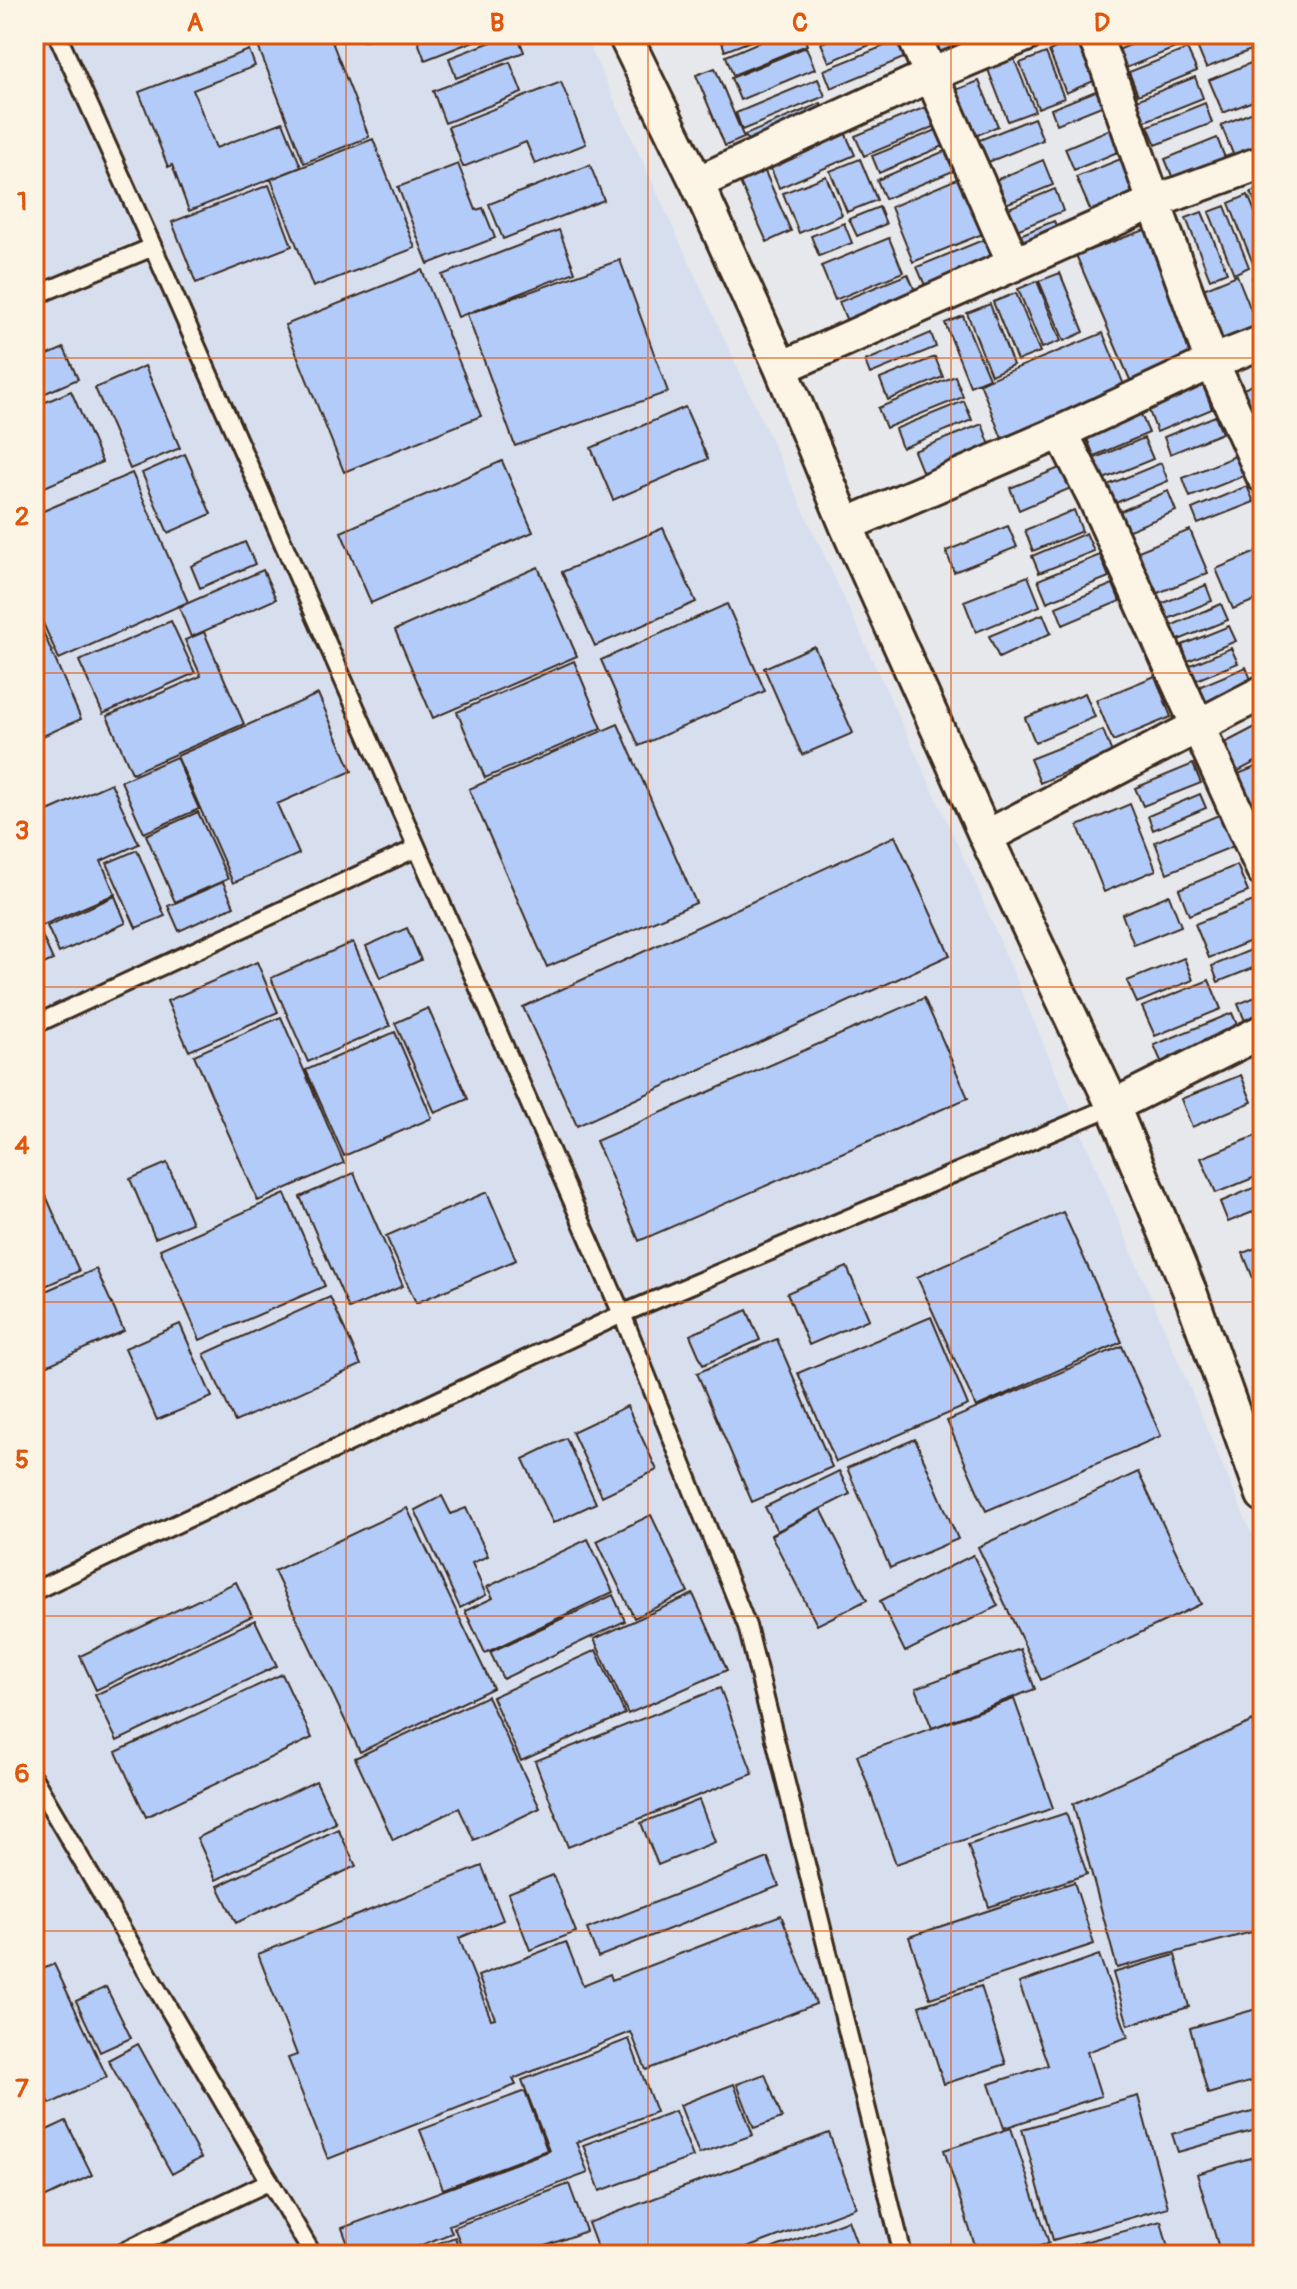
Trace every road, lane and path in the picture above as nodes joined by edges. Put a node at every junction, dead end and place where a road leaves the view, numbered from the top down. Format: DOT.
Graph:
graph roads {
  1 [pos="57,34"];
  2 [pos="624,34"];
  3 [pos="913,34"];
  4 [pos="1028,34"];
  5 [pos="1093,34"];
  6 [pos="931,75"];
  7 [pos="1263,162"];
  8 [pos="697,183"];
  9 [pos="1154,202"];
  10 [pos="153,247"];
  11 [pos="1014,264"];
  12 [pos="34,296"];
  13 [pos="1263,342"];
  14 [pos="1212,362"];
  15 [pos="781,368"];
  16 [pos="1061,432"];
  17 [pos="1263,476"];
  18 [pos="846,525"];
  19 [pos="1263,692"];
  20 [pos="1196,725"];
  21 [pos="986,837"];
  22 [pos="417,848"];
  23 [pos="1263,870"];
  24 [pos="34,1025"];
  25 [pos="1263,1031"];
  26 [pos="1113,1106"];
  27 [pos="622,1314"];
  28 [pos="1263,1495"];
  29 [pos="34,1591"];
  30 [pos="34,1779"];
  31 [pos="270,2181"];
  32 [pos="116,2255"];
  33 [pos="313,2255"];
  34 [pos="903,2255"];
  1 -- 10 [label="lane"];
  2 -- 8 [label="street"];
  3 -- 6 [label="street"];
  4 -- 6 [label="street"];
  5 -- 9 [label="street"];
  6 -- 8 [label="street"];
  6 -- 11 [label="street"];
  7 -- 9 [label="street"];
  8 -- 15 [label="street"];
  9 -- 11 [label="street"];
  9 -- 14 [label="street"];
  10 -- 12 [label="lane"];
  10 -- 22 [label="lane"];
  11 -- 15 [label="street"];
  13 -- 14 [label="street"];
  14 -- 16 [label="street"];
  14 -- 17 [label="street"];
  15 -- 18 [label="street"];
  16 -- 18 [label="street"];
  16 -- 20 [label="street"];
  18 -- 21 [label="street"];
  19 -- 20 [label="street"];
  20 -- 21 [label="street"];
  20 -- 23 [label="street"];
  21 -- 26 [label="street"];
  22 -- 24 [label="lane"];
  22 -- 27 [label="lane"];
  25 -- 26 [label="street"];
  26 -- 27 [label="lane"];
  26 -- 28 [label="street"];
  27 -- 29 [label="lane"];
  27 -- 34 [label="lane"];
  30 -- 31 [label="lane"];
  31 -- 32 [label="lane"];
  31 -- 33 [label="lane"];
}
